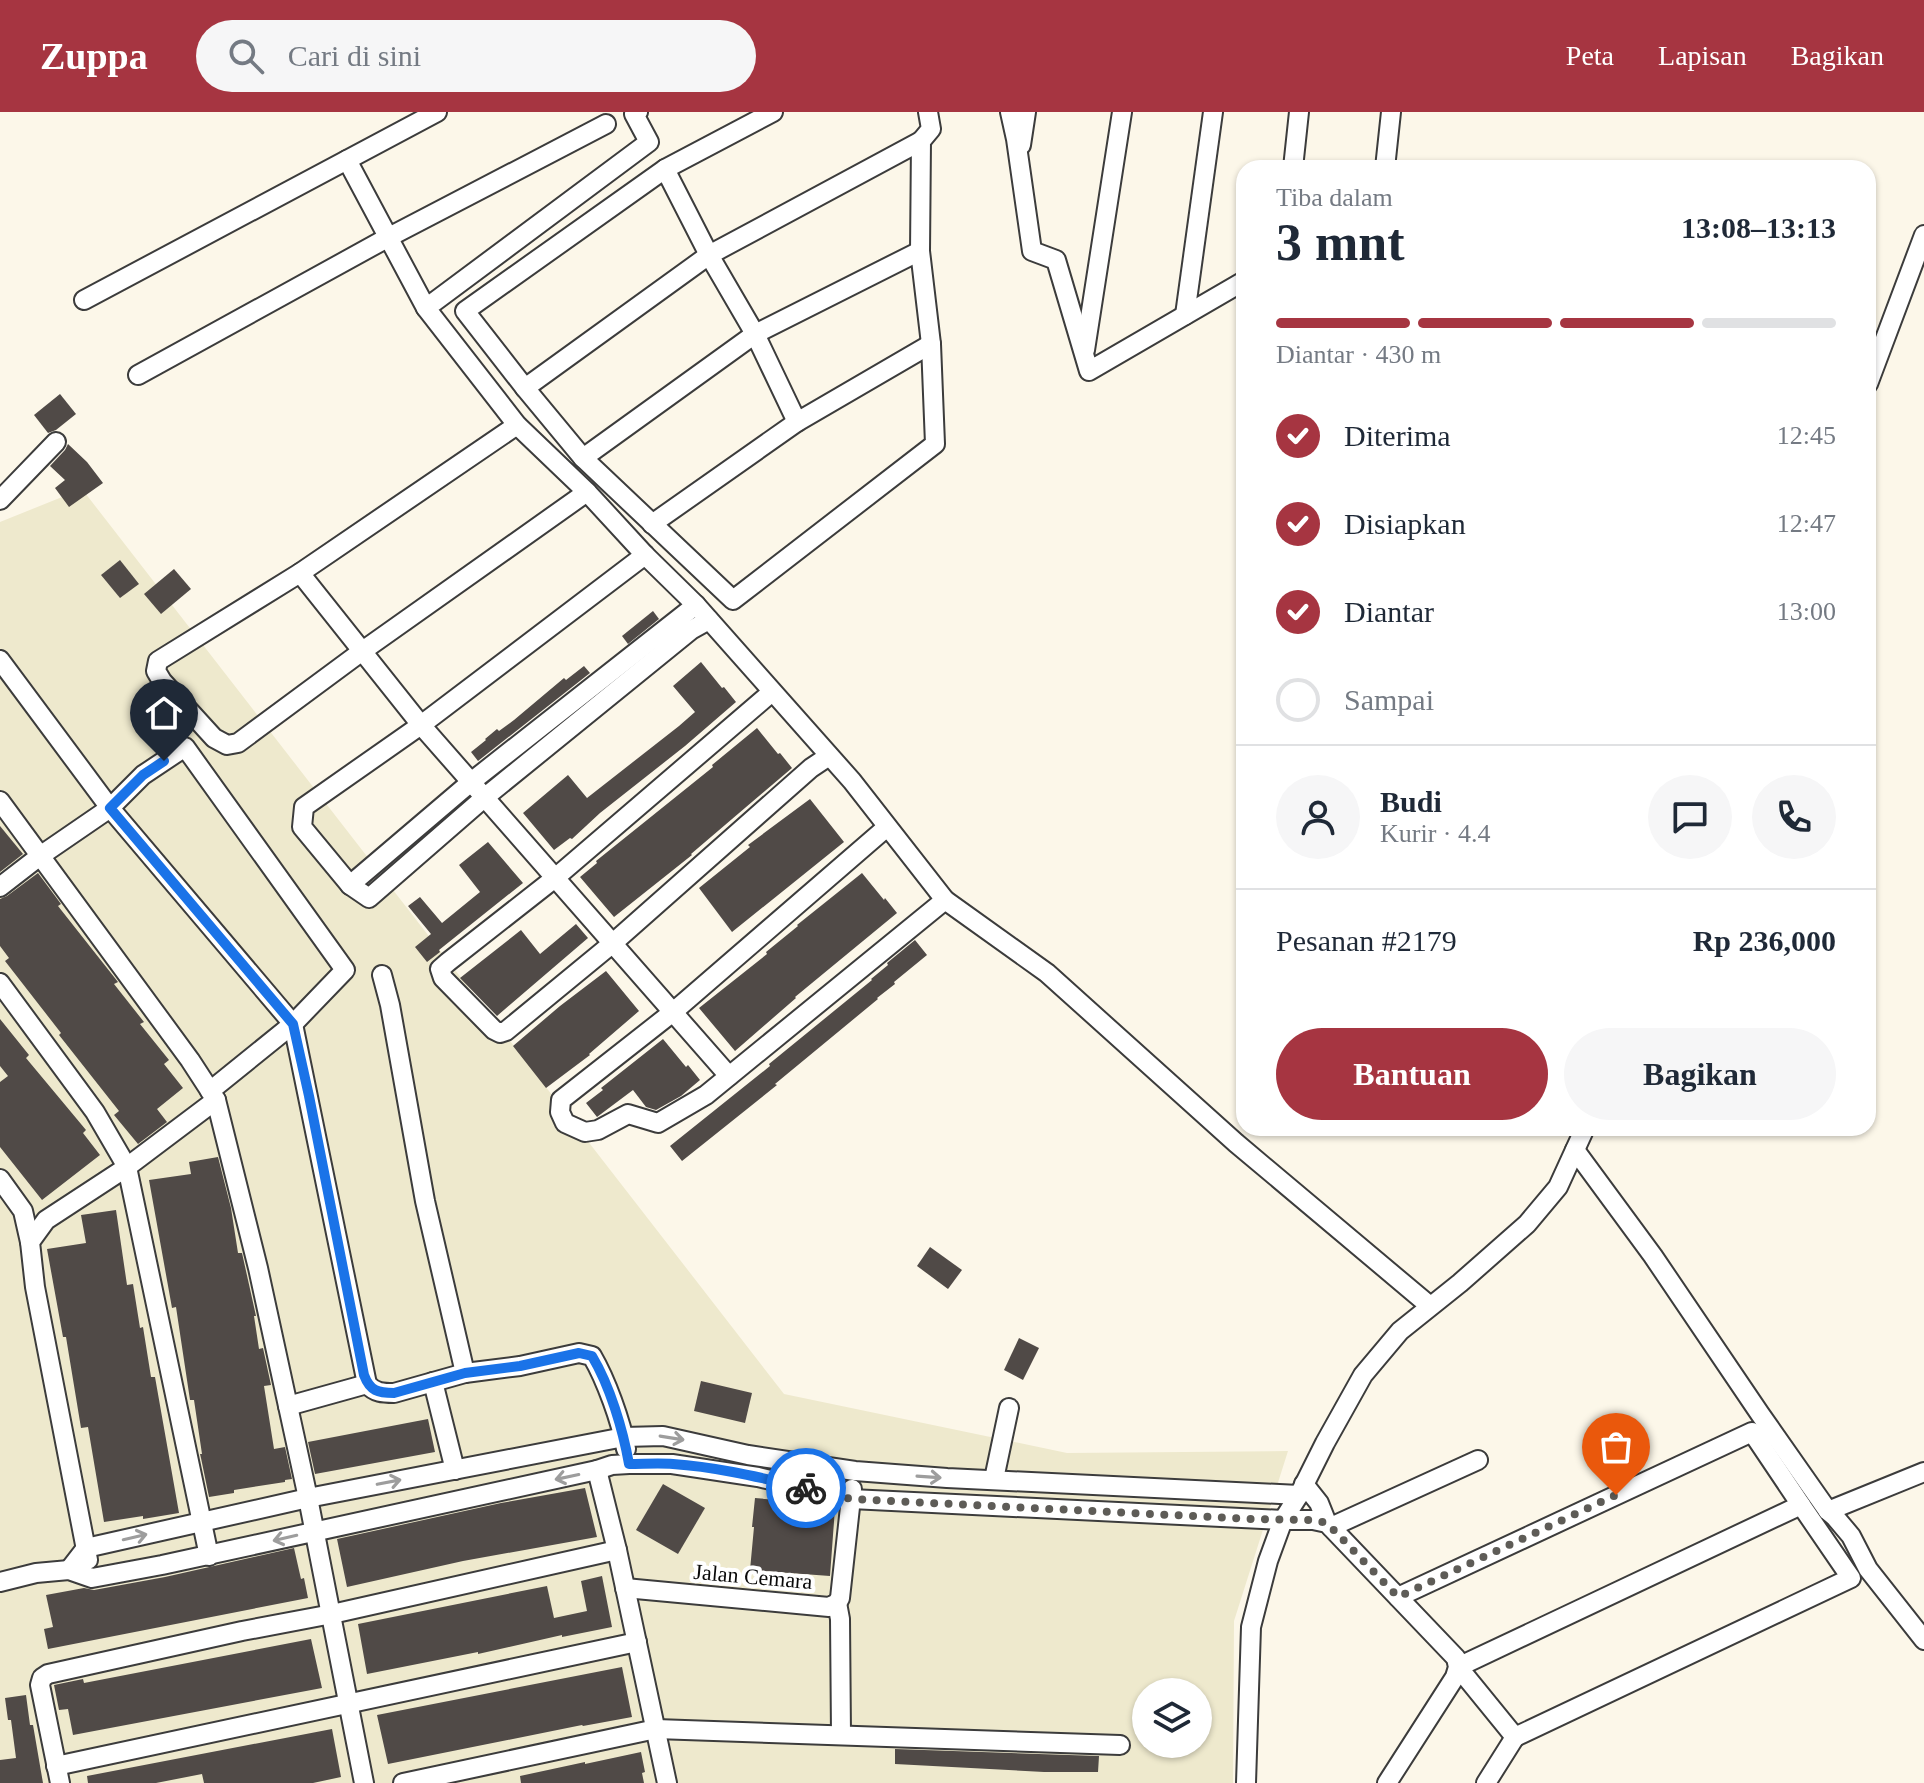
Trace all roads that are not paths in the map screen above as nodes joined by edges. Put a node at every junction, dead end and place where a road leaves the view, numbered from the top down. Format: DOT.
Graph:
graph roads {
  1 [pos="437,112"];
  2 [pos="638,112"];
  3 [pos="773,112"];
  4 [pos="928,112"];
  5 [pos="1010,112"];
  6 [pos="1026,112"];
  7 [pos="1122,112"];
  8 [pos="1213,112"];
  9 [pos="1299,112"];
  10 [pos="1391,112"];
  11 [pos="606,124"];
  12 [pos="921,141"];
  13 [pos="347,160"];
  14 [pos="1294,160"];
  15 [pos="1386,160"];
  16 [pos="1019,161"];
  17 [pos="665,169"];
  18 [pos="1924,235"];
  19 [pos="389,237"];
  20 [pos="920,251"];
  21 [pos="709,255"];
  22 [pos="1236,286"];
  23 [pos="84,300"];
  24 [pos="426,308"];
  25 [pos="1185,315"];
  26 [pos="755,334"];
  27 [pos="931,344"];
  28 [pos="1084,355"];
  29 [pos="1876,363"];
  30 [pos="138,375"];
  31 [pos="525,388"];
  32 [pos="797,422"];
  33 [pos="517,425"];
  34 [pos="56,442"];
  35 [pos="583,458"];
  36 [pos="587,492"];
  37 [pos="0,500"];
  38 [pos="649,521"];
  39 [pos="626,535"];
  40 [pos="670,541"];
  41 [pos="646,557"];
  42 [pos="300,573"];
  43 [pos="696,605"];
  44 [pos="709,620"];
  45 [pos="361,652"];
  46 [pos="0,660"];
  47 [pos="772,692"];
  48 [pos="585,704"];
  49 [pos="421,725"];
  50 [pos="829,756"];
  51 [pos="471,782"];
  52 [pos="484,798"];
  53 [pos="0,801"];
  54 [pos="110,808"];
  55 [pos="887,827"];
  56 [pos="40,856"];
  57 [pos="555,878"];
  58 [pos="350,885"];
  59 [pos="0,887"];
  60 [pos="945,900"];
  61 [pos="613,943"];
  62 [pos="382,975"];
  63 [pos="0,983"];
  64 [pos="673,1012"];
  65 [pos="293,1024"];
  66 [pos="729,1076"];
  67 [pos="213,1095"];
  68 [pos="1581,1136"];
  69 [pos="1575,1150"];
  70 [pos="127,1167"];
  71 [pos="0,1179"];
  72 [pos="30,1242"];
  73 [pos="1430,1306"];
  74 [pos="465,1373"];
  75 [pos="433,1382"];
  76 [pos="367,1384"];
  77 [pos="288,1406"];
  78 [pos="1009,1408"];
  79 [pos="624,1437"];
  80 [pos="1478,1460"];
  81 [pos="629,1464"];
  82 [pos="455,1470"];
  83 [pos="597,1470"];
  84 [pos="855,1471"];
  85 [pos="1924,1472"];
  86 [pos="421,1476"];
  87 [pos="994,1479"];
  88 [pos="1302,1489"];
  89 [pos="308,1498"];
  90 [pos="851,1499"];
  91 [pos="1801,1505"];
  92 [pos="428,1507"];
  93 [pos="1828,1511"];
  94 [pos="1283,1520"];
  95 [pos="201,1522"];
  96 [pos="1329,1525"];
  97 [pos="313,1531"];
  98 [pos="86,1548"];
  99 [pos="617,1550"];
  100 [pos="209,1556"];
  101 [pos="69,1570"];
  102 [pos="92,1578"];
  103 [pos="0,1582"];
  104 [pos="625,1588"];
  105 [pos="1398,1597"];
  106 [pos="837,1603"];
  107 [pos="332,1614"];
  108 [pos="1924,1640"];
  109 [pos="637,1642"];
  110 [pos="1458,1667"];
  111 [pos="349,1704"];
  112 [pos="656,1729"];
  113 [pos="841,1735"];
  114 [pos="1515,1737"];
  115 [pos="1120,1745"];
  116 [pos="58,1774"];
  117 [pos="364,1783"];
  118 [pos="403,1783"];
  119 [pos="667,1783"];
  120 [pos="1246,1783"];
  121 [pos="1387,1783"];
  122 [pos="1486,1783"];
  1 -- 13 [label="street"];
  2 -- 24 [label="street"];
  3 -- 17 [label="street"];
  4 -- 12 [label="street"];
  5 -- 16 [label="street"];
  6 -- 16 [label="street"];
  7 -- 28 [label="street"];
  8 -- 25 [label="street"];
  9 -- 14 [label="street"];
  10 -- 15 [label="street"];
  11 -- 19 [label="street"];
  12 -- 20 [label="street"];
  12 -- 21 [label="street"];
  13 -- 19 [label="street"];
  13 -- 23 [label="street"];
  16 -- 28 [label="street"];
  17 -- 21 [label="street"];
  17 -- 31 [label="street"];
  18 -- 29 [label="street"];
  19 -- 24 [label="street"];
  19 -- 30 [label="street"];
  20 -- 26 [label="street"];
  20 -- 27 [label="street"];
  21 -- 26 [label="street"];
  21 -- 31 [label="street"];
  22 -- 25 [label="street"];
  24 -- 33 [label="street"];
  25 -- 28 [label="street"];
  26 -- 32 [label="street"];
  26 -- 35 [label="street"];
  27 -- 32 [label="street"];
  27 -- 40 [label="street"];
  31 -- 35 [label="street"];
  32 -- 38 [label="street"];
  33 -- 36 [label="street"];
  33 -- 42 [label="street"];
  34 -- 37 [label="street"];
  35 -- 38 [label="street"];
  36 -- 39 [label="street"];
  36 -- 45 [label="street"];
  38 -- 39 [label="street"];
  38 -- 40 [label="street"];
  39 -- 41 [label="street"];
  40 -- 41 [label="street"];
  41 -- 43 [label="street"];
  41 -- 49 [label="street"];
  42 -- 45 [label="street"];
  42 -- 45 [label="street"];
  43 -- 44 [label="street"];
  43 -- 48 [label="street"];
  44 -- 47 [label="street"];
  44 -- 48 [label="street"];
  45 -- 49 [label="street"];
  46 -- 54 [label="street"];
  47 -- 50 [label="street"];
  47 -- 57 [label="street"];
  48 -- 51 [label="street"];
  48 -- 52 [label="street"];
  49 -- 51 [label="street"];
  49 -- 58 [label="street"];
  50 -- 55 [label="street"];
  50 -- 61 [label="street"];
  51 -- 52 [label="street"];
  51 -- 58 [label="street"];
  52 -- 57 [label="street"];
  52 -- 58 [label="street"];
  53 -- 56 [label="street"];
  54 -- 56 [label="street"];
  54 -- 65 [label="street"];
  54 -- 65 [label="street"];
  55 -- 60 [label="street"];
  55 -- 64 [label="street"];
  56 -- 59 [label="street"];
  56 -- 67 [label="street"];
  57 -- 61 [label="street"];
  57 -- 61 [label="street"];
  60 -- 66 [label="street"];
  60 -- 73 [label="street"];
  61 -- 64 [label="street"];
  62 -- 74 [label="street"];
  63 -- 70 [label="street"];
  64 -- 66 [label="street"];
  64 -- 66 [label="street"];
  65 -- 67 [label="street"];
  65 -- 76 [label="street"];
  67 -- 70 [label="street"];
  67 -- 77 [label="street"];
  68 -- 69 [label="street"];
  69 -- 73 [label="street"];
  69 -- 93 [label="street"];
  70 -- 72 [label="street"];
  70 -- 95 [label="street"];
  71 -- 72 [label="street"];
  72 -- 98 [label="street"];
  73 -- 88 [label="street"];
  74 -- 75 [label="street"];
  74 -- 79 [label="street"];
  75 -- 76 [label="street"];
  75 -- 82 [label="street"];
  76 -- 77 [label="street"];
  77 -- 89 [label="street"];
  78 -- 87 [label="street"];
  79 -- 81 [label="street"];
  79 -- 82 [label="street"];
  79 -- 84 [label="street, one-way"];
  80 -- 96 [label="street"];
  81 -- 83 [label="street"];
  81 -- 90 [label="street"];
  82 -- 86 [label="street"];
  83 -- 92 [label="street, one-way"];
  83 -- 99 [label="street"];
  84 -- 87 [label="street, one-way"];
  84 -- 90 [label="street, Jalan Cemara"];
  85 -- 93 [label="street"];
  89 -- 86 [label="street, one-way"];
  86 -- 92 [label="street"];
  87 -- 88 [label="street"];
  88 -- 94 [label="street"];
  88 -- 96 [label="street"];
  89 -- 95 [label="street"];
  89 -- 97 [label="street"];
  90 -- 94 [label="street"];
  90 -- 106 [label="street, Jalan Cemara"];
  91 -- 105 [label="street"];
  91 -- 110 [label="street"];
  91 -- 114 [label="street"];
  92 -- 97 [label="street"];
  93 -- 108 [label="street"];
  94 -- 96 [label="street"];
  94 -- 120 [label="street"];
  98 -- 95 [label="street, one-way"];
  95 -- 100 [label="street"];
  96 -- 105 [label="street"];
  97 -- 100 [label="street, one-way"];
  97 -- 107 [label="street"];
  98 -- 101 [label="street"];
  98 -- 102 [label="street"];
  99 -- 104 [label="street"];
  99 -- 107 [label="street"];
  100 -- 102 [label="street"];
  101 -- 102 [label="street"];
  101 -- 103 [label="street"];
  104 -- 106 [label="street, Jalan Cemara"];
  104 -- 109 [label="street"];
  105 -- 110 [label="street"];
  106 -- 113 [label="street"];
  107 -- 111 [label="street"];
  107 -- 116 [label="street"];
  109 -- 111 [label="street"];
  109 -- 112 [label="street"];
  110 -- 114 [label="street"];
  110 -- 121 [label="street"];
  111 -- 116 [label="street"];
  111 -- 117 [label="street"];
  112 -- 113 [label="street"];
  112 -- 118 [label="street"];
  112 -- 119 [label="street"];
  113 -- 115 [label="street"];
  114 -- 122 [label="street"];
}
